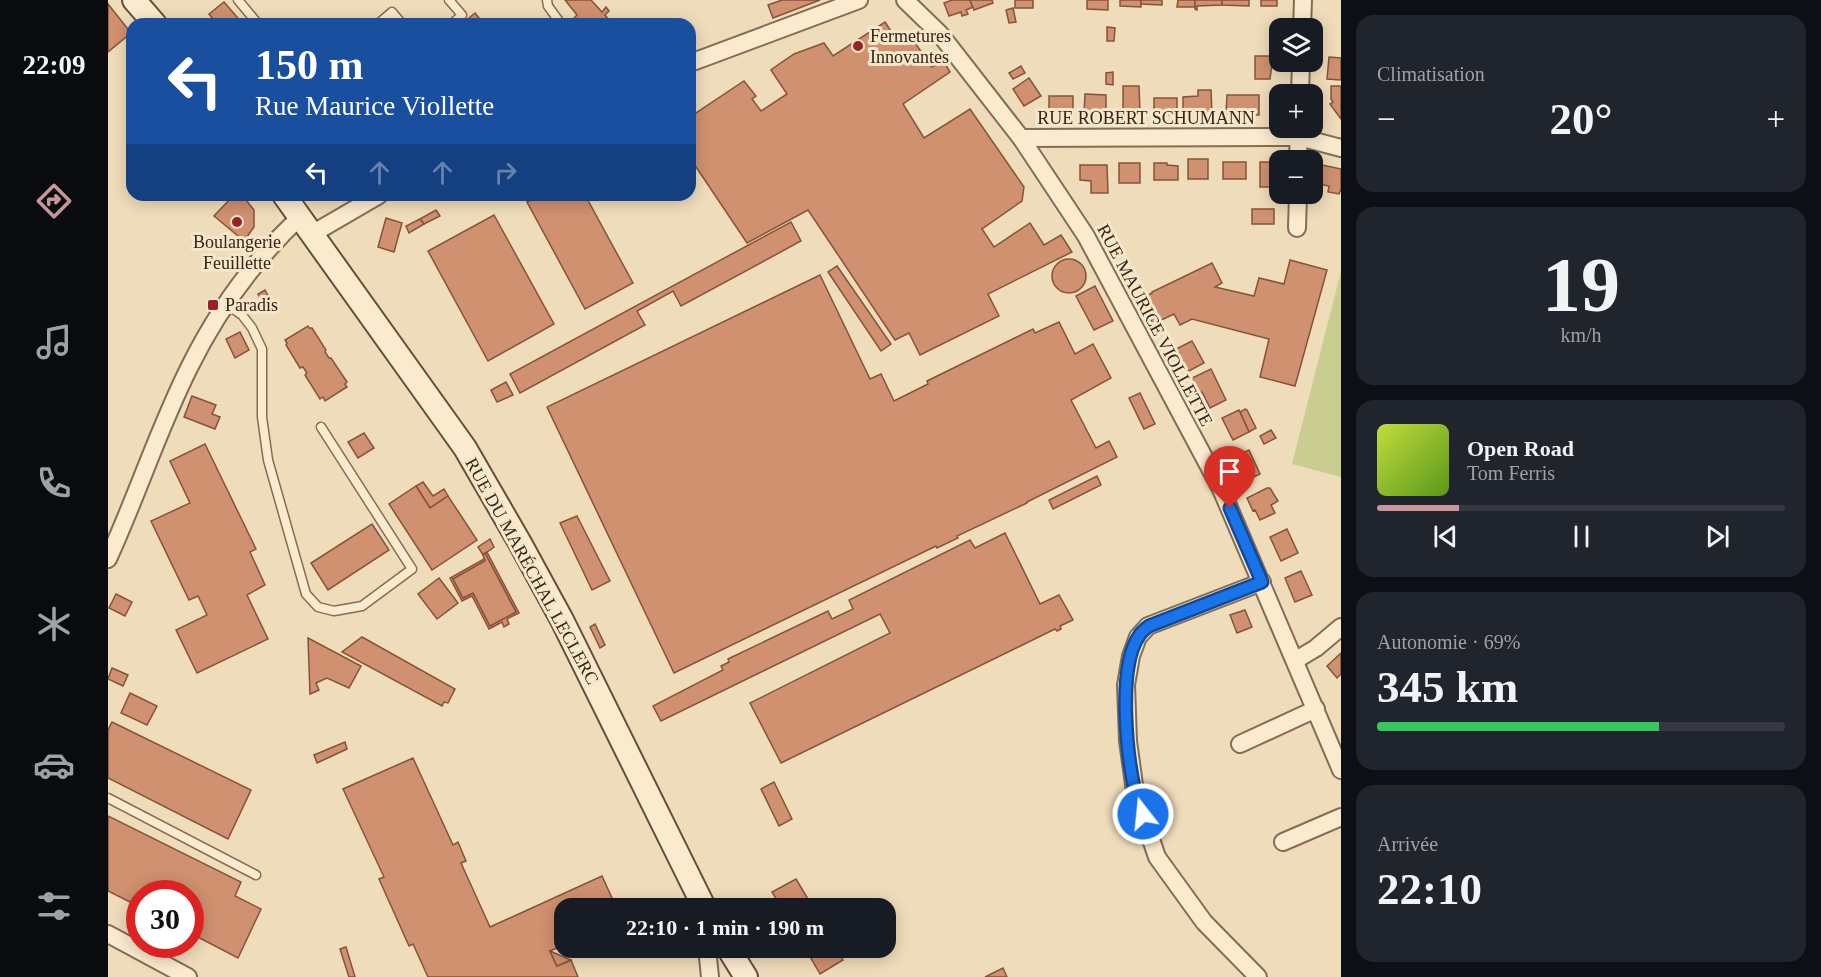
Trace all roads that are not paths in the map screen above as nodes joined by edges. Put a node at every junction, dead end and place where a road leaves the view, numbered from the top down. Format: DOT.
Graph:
graph roads {
  1 [pos="134,0"];
  2 [pos="238,0"];
  3 [pos="449,0"];
  4 [pos="547,0"];
  5 [pos="859,0"];
  6 [pos="905,0"];
  7 [pos="1303,0"];
  8 [pos="150,18"];
  9 [pos="253,18"];
  10 [pos="385,18"];
  11 [pos="397,18"];
  12 [pos="459,18"];
  13 [pos="557,18"];
  14 [pos="1302,18"];
  15 [pos="696,61"];
  16 [pos="1269,133"];
  17 [pos="1021,138"];
  18 [pos="1315,138"];
  19 [pos="1341,148"];
  20 [pos="288,201"];
  21 [pos="365,201"];
  22 [pos="1298,204"];
  23 [pos="306,226"];
  24 [pos="1297,228"];
  25 [pos="226,304"];
  26 [pos="321,427"];
  27 [pos="108,559"];
  28 [pos="1262,582"];
  29 [pos="1341,627"];
  30 [pos="1296,660"];
  31 [pos="1316,708"];
  32 [pos="1240,744"];
  33 [pos="1341,770"];
  34 [pos="108,798"];
  35 [pos="1341,817"];
  36 [pos="1283,842"];
  37 [pos="256,874"];
  38 [pos="700,898"];
  39 [pos="108,934"];
  40 [pos="708,958"];
  41 [pos="734,958"];
  42 [pos="188,977"];
  43 [pos="710,977"];
  44 [pos="746,977"];
  45 [pos="1258,977"];
  1 -- 8 [label="main road"];
  2 -- 9 [label="lane"];
  3 -- 12 [label="lane"];
  4 -- 13 [label="lane"];
  5 -- 15 [label="street"];
  6 -- 17 [label="street, RUE MAURICE VIOLLETTE"];
  7 -- 14 [label="street"];
  10 -- 11 [label="lane"];
  16 -- 17 [label="street, RUE ROBERT SCHUMANN"];
  17 -- 28 [label="street, RUE MAURICE VIOLLETTE"];
  18 -- 19 [label="street, RUE ROBERT SCHUMANN"];
  20 -- 23 [label="main road, RUE DU MARÉCHAL LECLERC"];
  21 -- 23 [label="street"];
  22 -- 24 [label="street"];
  23 -- 25 [label="street"];
  23 -- 38 [label="main road, RUE DU MARÉCHAL LECLERC"];
  25 -- 26 [label="lane"];
  25 -- 27 [label="street"];
  28 -- 30 [label="street, RUE MAURICE VIOLLETTE"];
  28 -- 45 [label="street"];
  29 -- 30 [label="street"];
  30 -- 31 [label="street, RUE MAURICE VIOLLETTE"];
  31 -- 32 [label="street"];
  31 -- 33 [label="street, RUE MAURICE VIOLLETTE"];
  34 -- 37 [label="lane"];
  35 -- 36 [label="street"];
  39 -- 42 [label="street"];
  40 -- 43 [label="street"];
  41 -- 44 [label="main road"];
}
